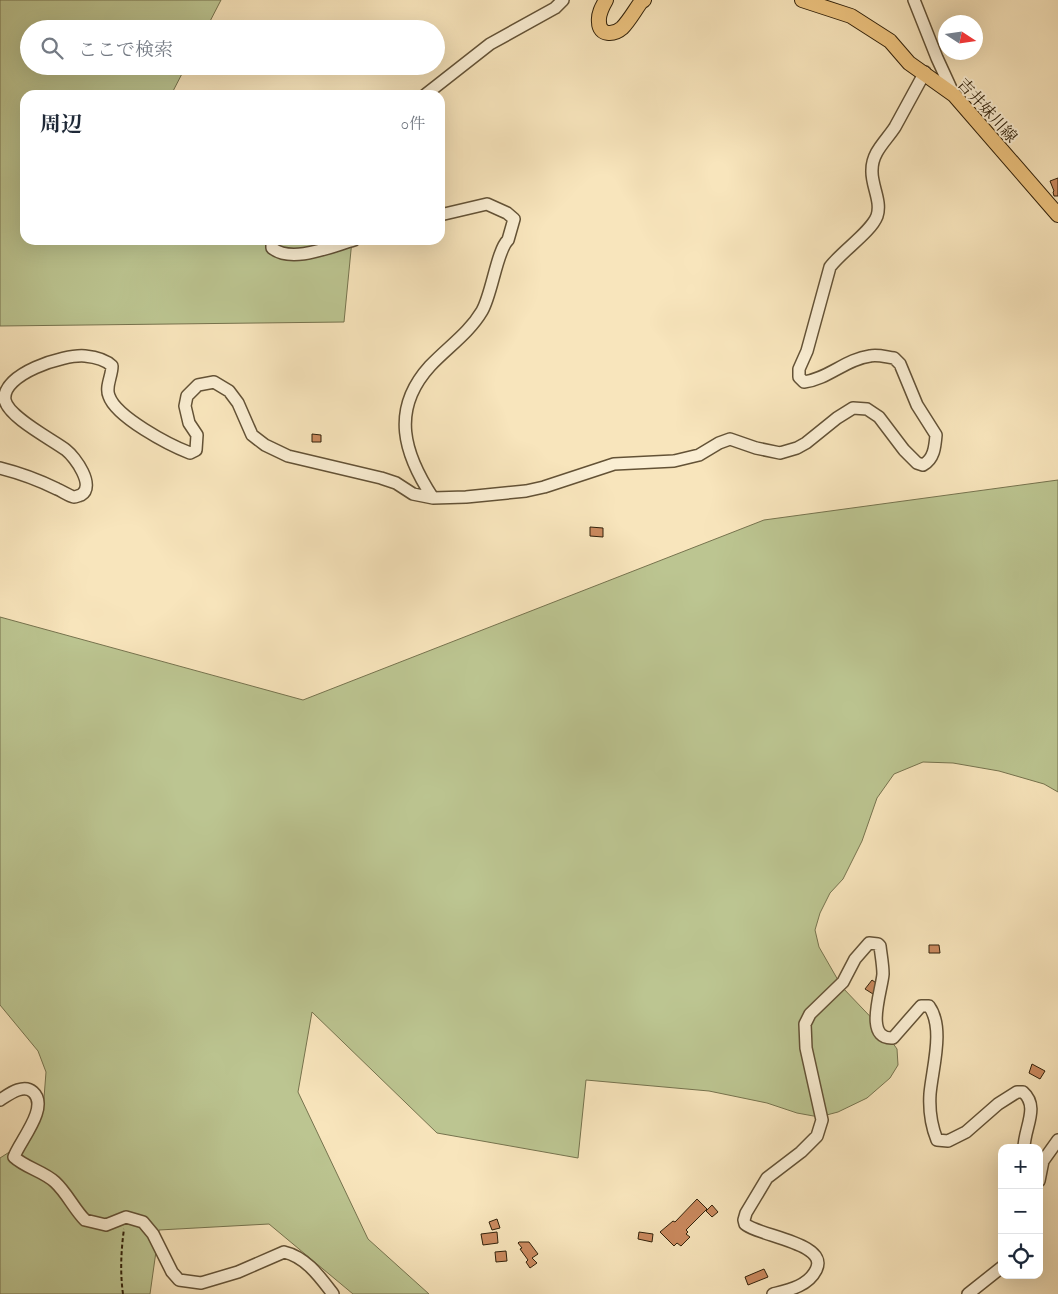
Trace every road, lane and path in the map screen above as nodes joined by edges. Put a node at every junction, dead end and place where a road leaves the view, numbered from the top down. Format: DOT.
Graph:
graph roads {
  1 [pos="563,0"];
  2 [pos="606,0"];
  3 [pos="644,0"];
  4 [pos="802,0"];
  5 [pos="914,0"];
  6 [pos="925,72"];
  7 [pos="431,90"];
  8 [pos="954,95"];
  9 [pos="445,214"];
  10 [pos="1058,216"];
  11 [pos="272,245"];
  12 [pos="336,245"];
  13 [pos="0,468"];
  14 [pos="434,498"];
  15 [pos="0,1100"];
  16 [pos="1058,1140"];
  17 [pos="1025,1144"];
  18 [pos="1043,1158"];
  19 [pos="126,1217"];
  20 [pos="998,1270"];
  21 [pos="123,1294"];
  22 [pos="334,1294"];
  23 [pos="773,1294"];
  24 [pos="968,1294"];
  1 -- 7 [label="street"];
  2 -- 3 [label="main road"];
  4 -- 6 [label="main road, 吉井妹川線"];
  5 -- 8 [label="street"];
  6 -- 8 [label="main road, 吉井妹川線"];
  6 -- 14 [label="street"];
  8 -- 10 [label="main road, 吉井妹川線"];
  9 -- 14 [label="street"];
  11 -- 12 [label="street"];
  13 -- 14 [label="street"];
  15 -- 19 [label="street"];
  16 -- 18 [label="street"];
  17 -- 23 [label="street"];
  19 -- 21 [label="path"];
  19 -- 22 [label="street"];
  20 -- 24 [label="street"];
}
